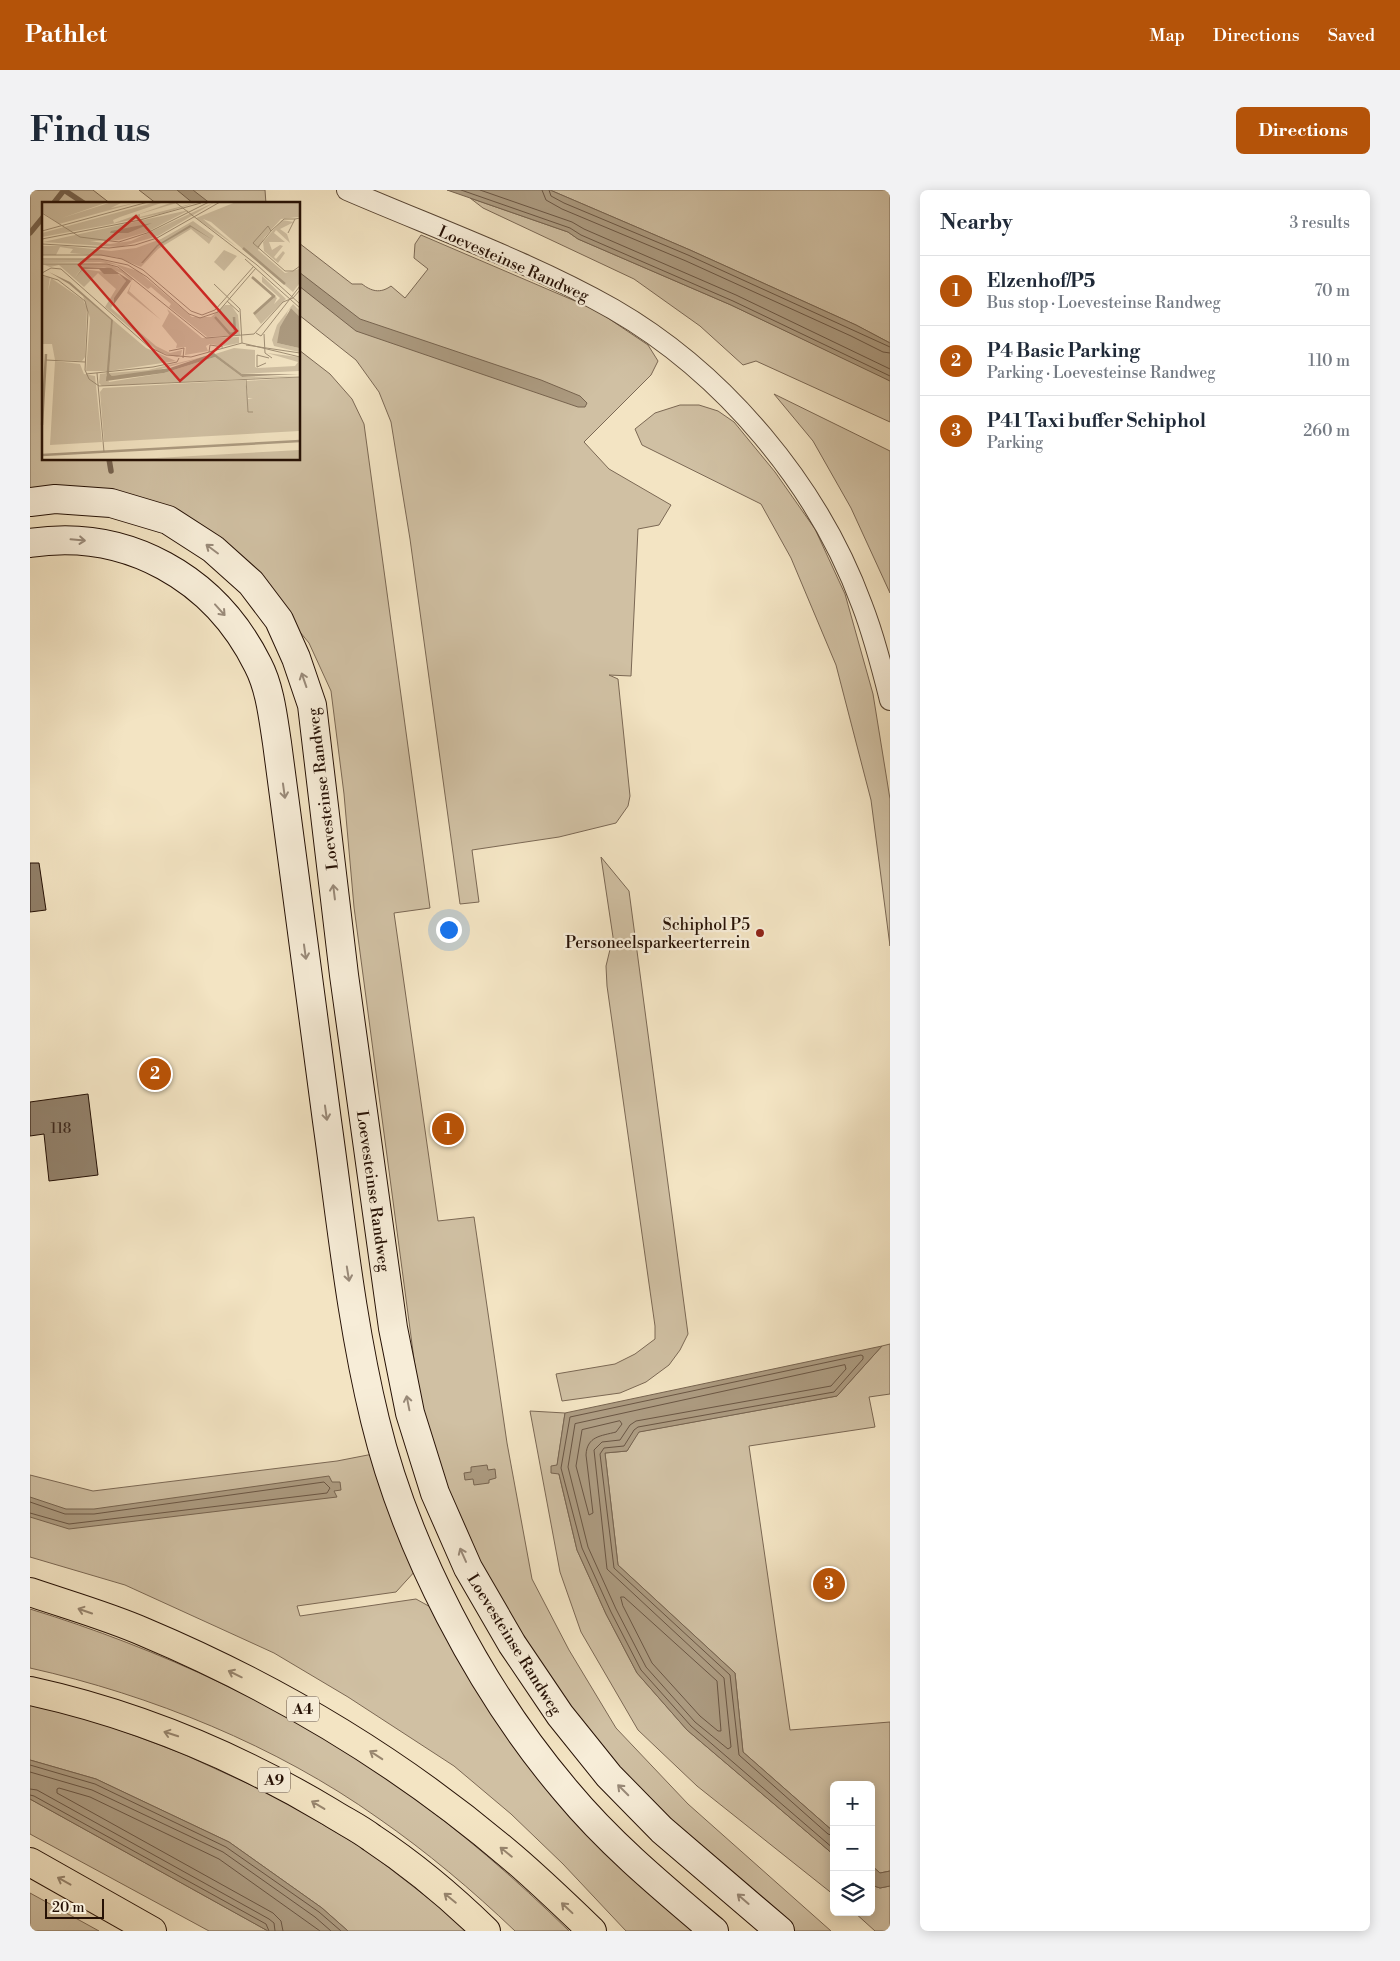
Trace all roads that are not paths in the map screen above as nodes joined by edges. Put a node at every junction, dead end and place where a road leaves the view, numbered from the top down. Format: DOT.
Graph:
graph roads {
  1 [pos="347,190"];
  2 [pos="30,502"];
  3 [pos="30,543"];
  4 [pos="890,700"];
  5 [pos="30,1592"];
  6 [pos="30,1691"];
  7 [pos="30,1862"];
  8 [pos="152,1931"];
  9 [pos="486,1931"];
  10 [pos="592,1931"];
  11 [pos="714,1931"];
  12 [pos="780,1931"];
  1 -- 4 [label="street, Loevesteinse Randweg"];
  12 -- 2 [label="street, Loevesteinse Randweg, one-way"];
  3 -- 11 [label="street, one-way"];
  10 -- 5 [label="highway, A4, one-way"];
  9 -- 6 [label="highway, A9, one-way"];
  8 -- 7 [label="highway, one-way"];
}
